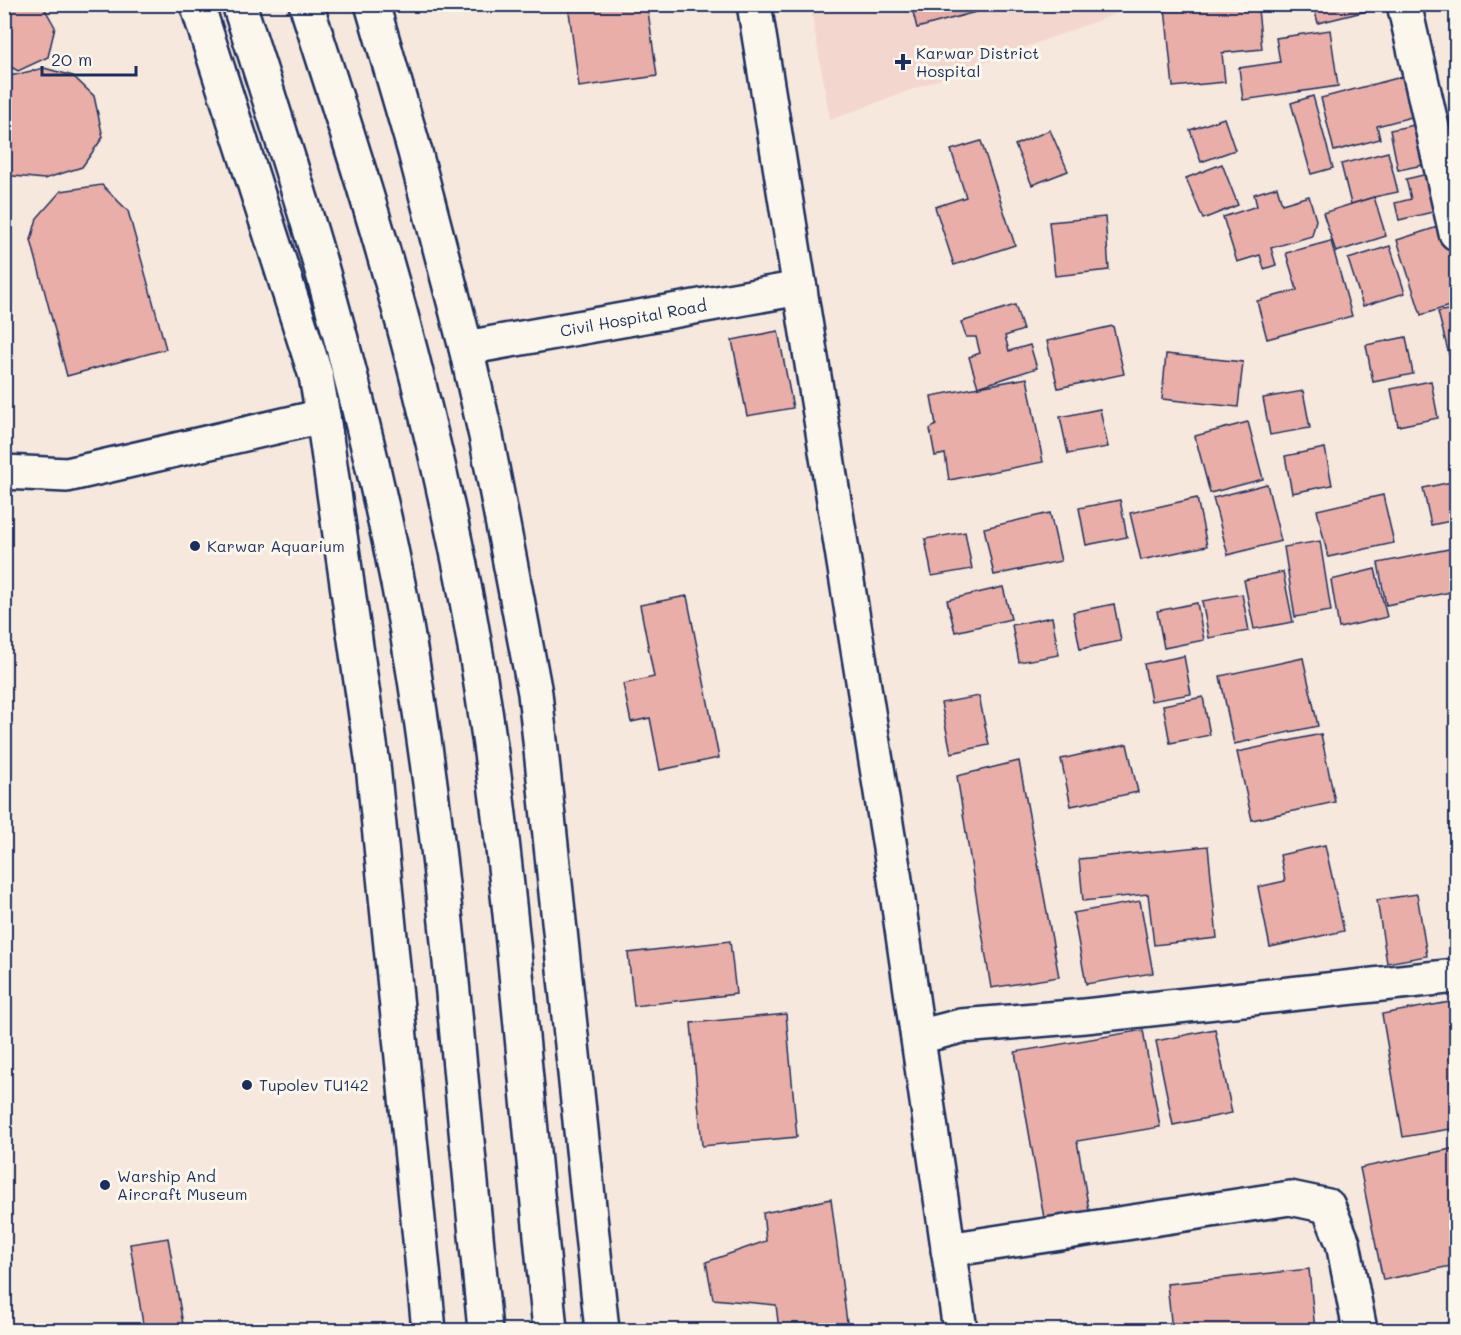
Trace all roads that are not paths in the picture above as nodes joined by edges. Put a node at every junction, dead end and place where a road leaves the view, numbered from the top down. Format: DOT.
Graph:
graph roads {
  1 [pos="196,4"];
  2 [pos="239,4"];
  3 [pos="306,4"];
  4 [pos="372,4"];
  5 [pos="754,4"];
  6 [pos="1404,4"];
  7 [pos="1456,233"];
  8 [pos="800,288"];
  9 [pos="466,348"];
  10 [pos="323,416"];
  11 [pos="4,472"];
  12 [pos="1456,976"];
  13 [pos="918,1037"];
  14 [pos="948,1250"];
  15 [pos="429,1330"];
  16 [pos="485,1330"];
  17 [pos="550,1330"];
  18 [pos="602,1330"];
  19 [pos="960,1330"];
  20 [pos="1360,1330"];
  1 -- 10 [label="main road"];
  2 -- 16 [label="main road"];
  3 -- 17 [label="main road"];
  4 -- 9 [label="main road"];
  5 -- 8 [label="main road"];
  6 -- 7 [label="main road"];
  8 -- 9 [label="main road, Civil Hospital Road"];
  8 -- 13 [label="main road"];
  9 -- 18 [label="main road"];
  10 -- 11 [label="main road"];
  10 -- 15 [label="main road"];
  12 -- 13 [label="main road"];
  13 -- 14 [label="main road"];
  14 -- 19 [label="main road"];
  14 -- 20 [label="main road"];
}
